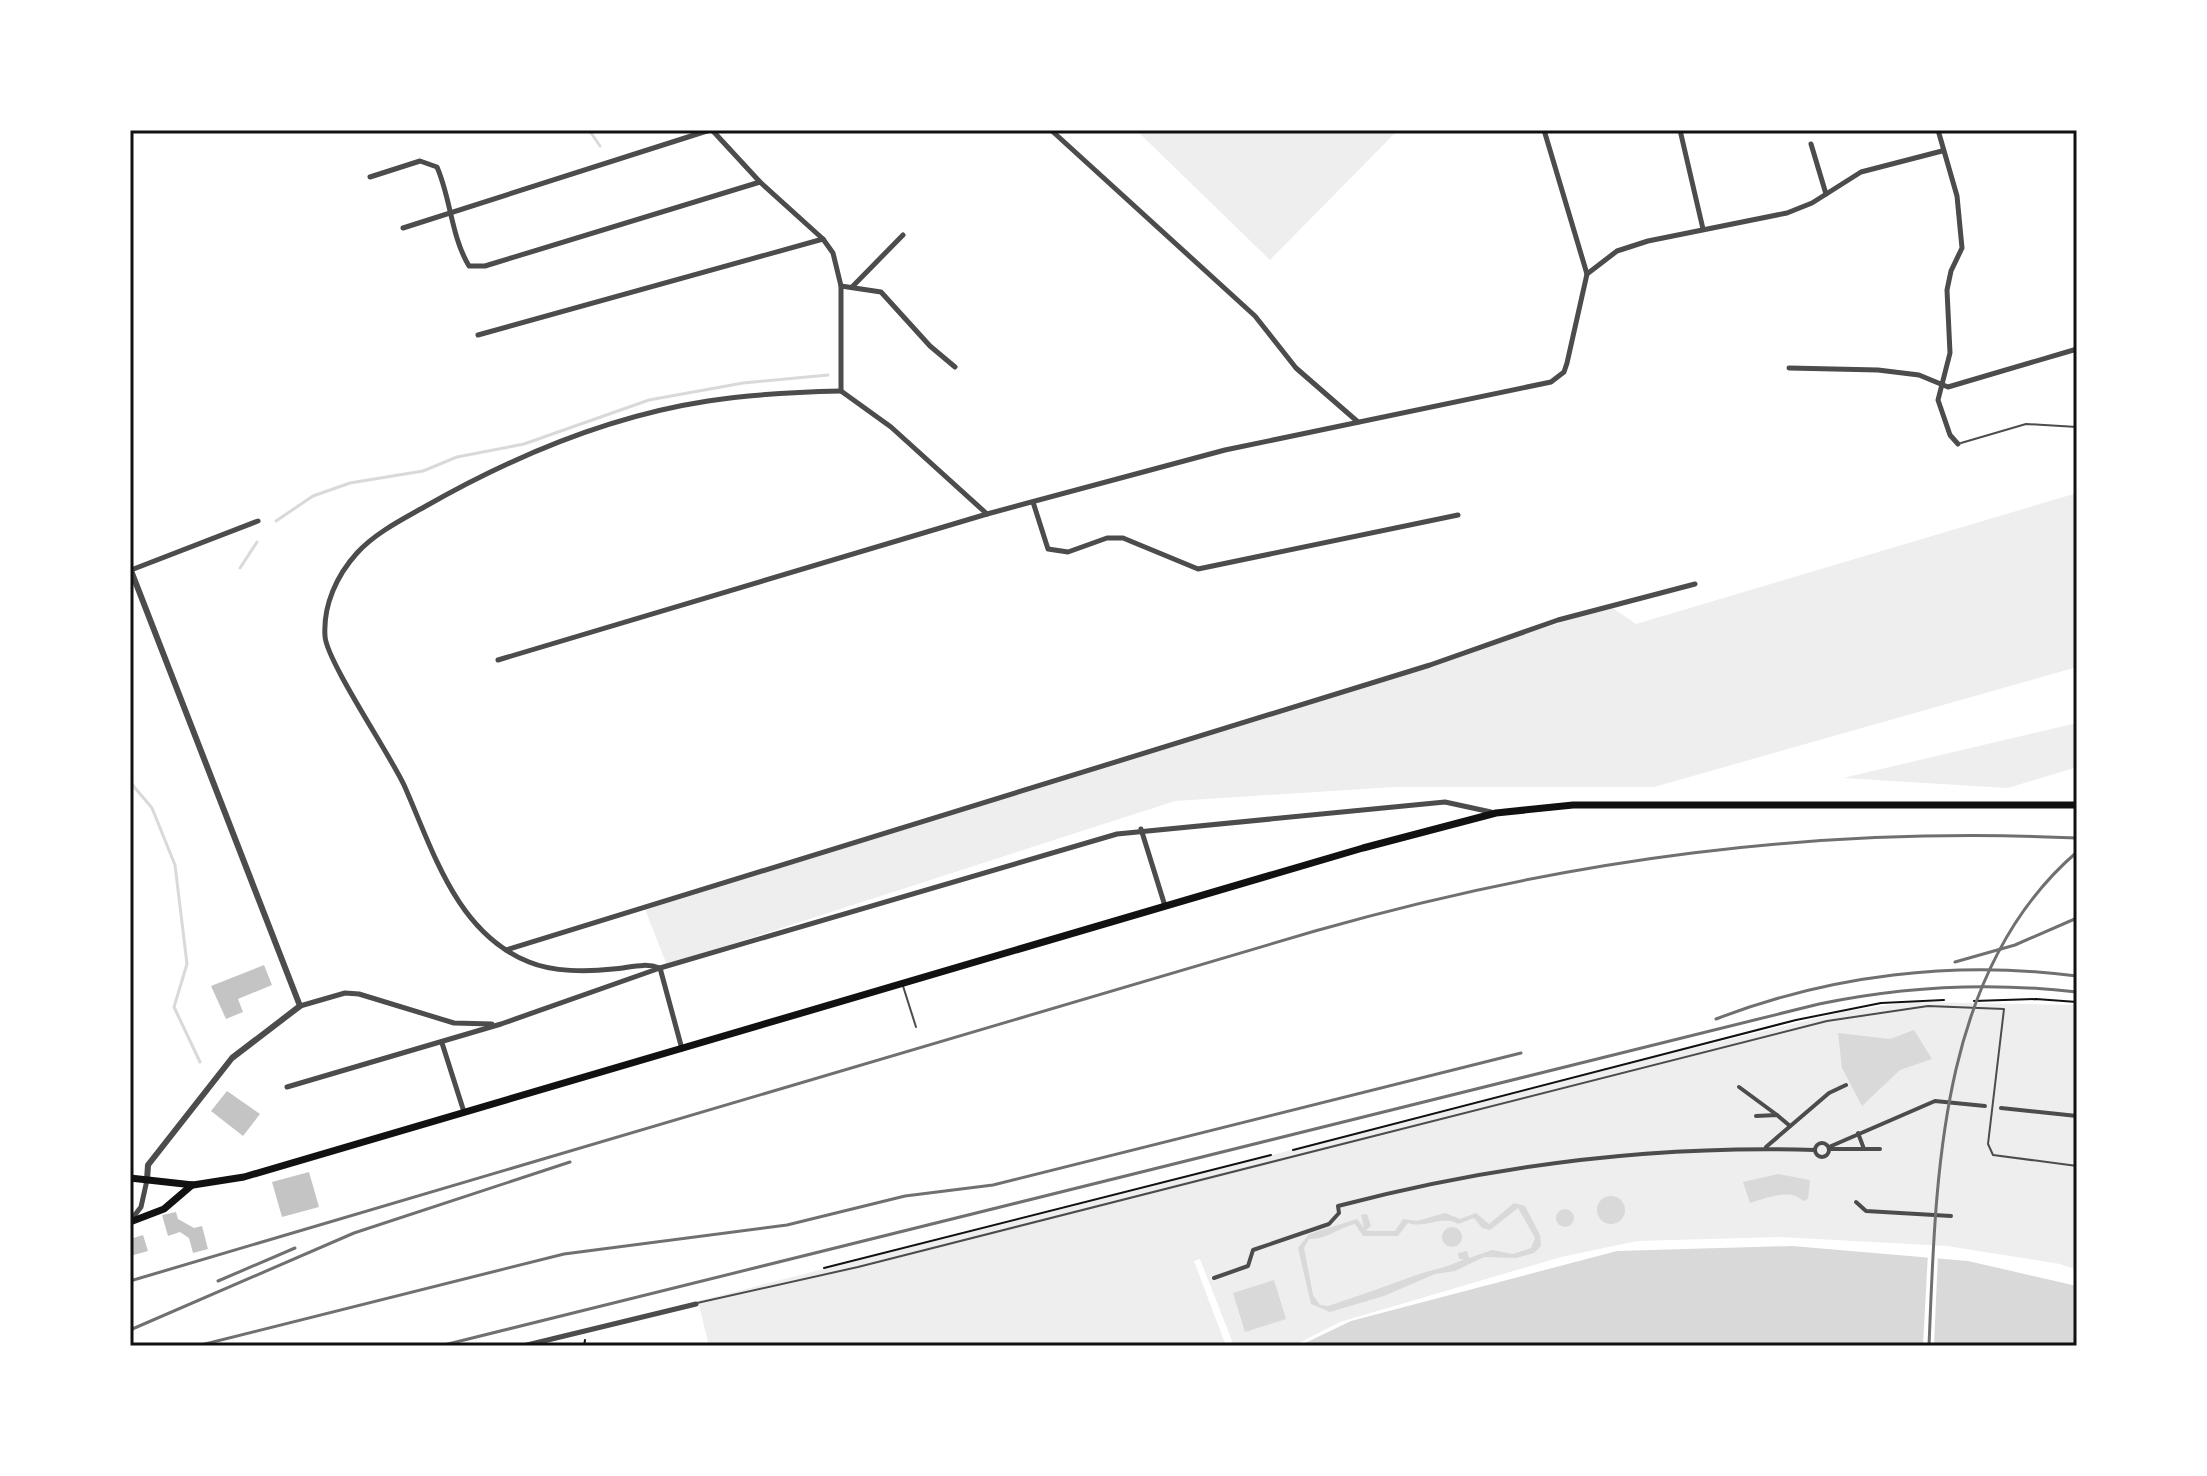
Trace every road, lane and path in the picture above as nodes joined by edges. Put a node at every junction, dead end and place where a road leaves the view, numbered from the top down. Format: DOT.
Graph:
graph roads {
  1 [pos="711,130"];
  2 [pos="1051,130"];
  3 [pos="1544,130"];
  4 [pos="1680,130"];
  5 [pos="1938,130"];
  6 [pos="1811,144"];
  7 [pos="1942,151"];
  8 [pos="370,177"];
  9 [pos="760,182"];
  10 [pos="1826,194"];
  11 [pos="450,214"];
  12 [pos="403,228"];
  13 [pos="1703,229"];
  14 [pos="903,235"];
  15 [pos="823,239"];
  16 [pos="1587,274"];
  17 [pos="841,286"];
  18 [pos="852,287"];
  19 [pos="478,335"];
  20 [pos="2077,349"];
  21 [pos="955,367"];
  22 [pos="1789,368"];
  23 [pos="1942,386"];
  24 [pos="841,391"];
  25 [pos="1358,422"];
  26 [pos="2077,427"];
  27 [pos="1958,444"];
  28 [pos="1033,502"];
  29 [pos="987,514"];
  30 [pos="1458,515"];
  31 [pos="258,521"];
  32 [pos="130,569"];
  33 [pos="1695,584"];
  34 [pos="498,660"];
  35 [pos="2077,805"];
  36 [pos="1496,813"];
  37 [pos="1141,829"];
  38 [pos="1165,906"];
  39 [pos="506,950"];
  40 [pos="660,968"];
  41 [pos="902,984"];
  42 [pos="300,1006"];
  43 [pos="501,1024"];
  44 [pos="916,1027"];
  45 [pos="442,1043"];
  46 [pos="682,1049"];
  47 [pos="1846,1085"];
  48 [pos="287,1087"];
  49 [pos="1739,1087"];
  50 [pos="1985,1106"];
  51 [pos="2001,1108"];
  52 [pos="464,1112"];
  53 [pos="1777,1115"];
  54 [pos="1756,1116"];
  55 [pos="2077,1116"];
  56 [pos="1790,1126"];
  57 [pos="1858,1133"];
  58 [pos="1829,1148"];
  59 [pos="1764,1149"];
  60 [pos="1864,1149"];
  61 [pos="1880,1149"];
  62 [pos="1815,1150"];
  63 [pos="2077,1166"];
  64 [pos="130,1178"];
  65 [pos="147,1180"];
  66 [pos="193,1185"];
  67 [pos="1856,1202"];
  68 [pos="1951,1216"];
  69 [pos="130,1221"];
  70 [pos="1214,1278"];
  71 [pos="696,1304"];
  72 [pos="584,1338"];
  73 [pos="523,1346"];
  74 [pos="584,1346"];
  1 -- 9 [label="street"];
  1 -- 11 [label="street"];
  2 -- 25 [label="street"];
  3 -- 16 [label="street"];
  4 -- 13 [label="street"];
  5 -- 7 [label="street"];
  6 -- 10 [label="street"];
  7 -- 10 [label="street"];
  7 -- 23 [label="street"];
  8 -- 11 [label="street"];
  9 -- 11 [label="street"];
  9 -- 15 [label="street"];
  10 -- 13 [label="street"];
  11 -- 12 [label="street"];
  13 -- 16 [label="street"];
  14 -- 18 [label="street"];
  15 -- 17 [label="street"];
  15 -- 19 [label="street"];
  16 -- 25 [label="street"];
  17 -- 18 [label="street"];
  17 -- 24 [label="street"];
  18 -- 21 [label="street"];
  20 -- 23 [label="street"];
  22 -- 23 [label="street"];
  23 -- 27 [label="street"];
  24 -- 29 [label="street"];
  24 -- 39 [label="street"];
  25 -- 28 [label="street"];
  26 -- 27 [label="lane"];
  28 -- 29 [label="street"];
  28 -- 30 [label="street"];
  29 -- 34 [label="street"];
  31 -- 32 [label="street"];
  32 -- 42 [label="street"];
  33 -- 39 [label="street"];
  35 -- 36 [label="main road"];
  36 -- 37 [label="street"];
  36 -- 38 [label="main road"];
  37 -- 38 [label="street"];
  37 -- 40 [label="street"];
  38 -- 41 [label="main road"];
  39 -- 40 [label="street"];
  40 -- 43 [label="street"];
  40 -- 46 [label="street"];
  41 -- 44 [label="lane"];
  41 -- 46 [label="main road"];
  42 -- 43 [label="street"];
  42 -- 65 [label="street"];
  43 -- 45 [label="street"];
  45 -- 48 [label="street"];
  45 -- 52 [label="street"];
  46 -- 52 [label="main road"];
  47 -- 56 [label="street"];
  49 -- 53 [label="street"];
  50 -- 57 [label="street"];
  51 -- 55 [label="street"];
  52 -- 66 [label="main road"];
  53 -- 54 [label="street"];
  53 -- 56 [label="street"];
  56 -- 59 [label="street"];
  57 -- 58 [label="street"];
  57 -- 60 [label="street"];
  58 -- 60 [label="street"];
  58 -- 62 [label="street"];
  58 -- 62 [label="street"];
  59 -- 62 [label="street"];
  59 -- 70 [label="street"];
  60 -- 61 [label="street"];
  63 -- 71 [label="lane"];
  64 -- 65 [label="main road"];
  65 -- 66 [label="main road"];
  65 -- 69 [label="street"];
  66 -- 69 [label="main road"];
  67 -- 68 [label="street"];
  71 -- 73 [label="street"];
  72 -- 74 [label="path"];
}
